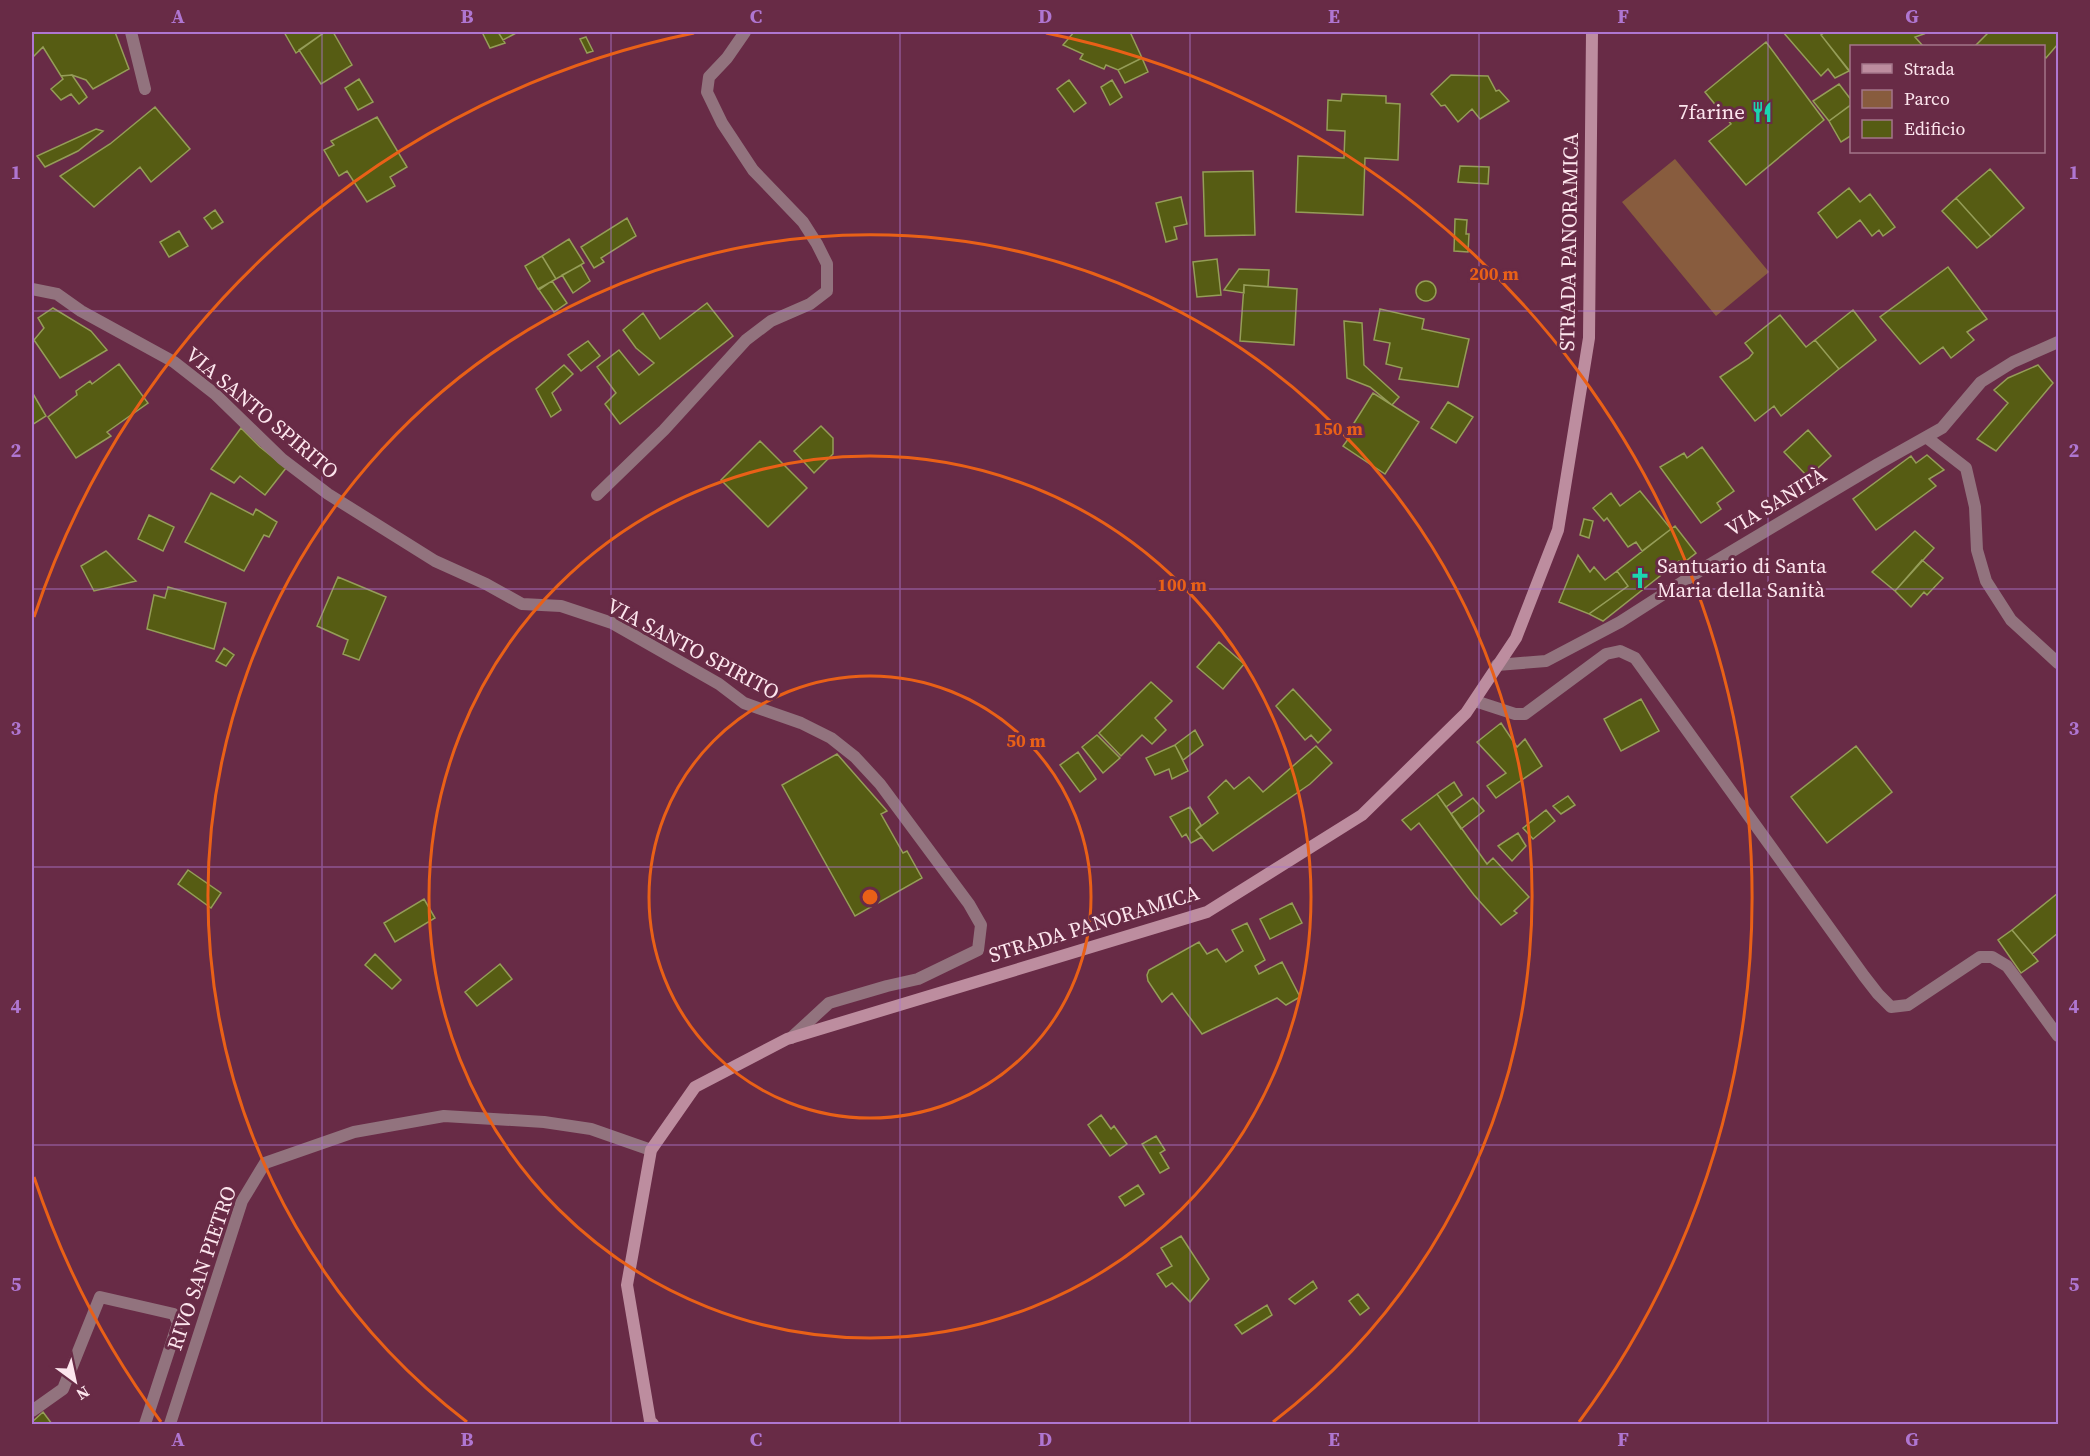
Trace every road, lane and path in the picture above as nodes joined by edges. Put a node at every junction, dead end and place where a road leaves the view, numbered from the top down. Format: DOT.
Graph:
graph roads {
  1 [pos="130,32"];
  2 [pos="745,32"];
  3 [pos="1593,32"];
  4 [pos="145,89"];
  5 [pos="32,290"];
  6 [pos="2058,342"];
  7 [pos="1926,437"];
  8 [pos="597,495"];
  9 [pos="2058,663"];
  10 [pos="1497,665"];
  11 [pos="1475,701"];
  12 [pos="2058,1036"];
  13 [pos="791,1038"];
  14 [pos="651,1150"];
  15 [pos="32,1411"];
  16 [pos="145,1425"];
  17 [pos="170,1425"];
  18 [pos="653,1425"];
  1 -- 4 [label="street"];
  2 -- 8 [label="street"];
  3 -- 10 [label="main road, STRADA PANORAMICA"];
  5 -- 13 [label="street, VIA SANTO SPIRITO"];
  6 -- 7 [label="street, VIA SANITÀ"];
  7 -- 9 [label="street"];
  7 -- 10 [label="street, VIA SANITÀ"];
  10 -- 11 [label="main road, STRADA PANORAMICA"];
  11 -- 12 [label="street"];
  11 -- 13 [label="main road, STRADA PANORAMICA"];
  13 -- 14 [label="main road, STRADA PANORAMICA"];
  14 -- 17 [label="street, RIVO SAN PIETRO"];
  14 -- 18 [label="main road, STRADA PANORAMICA"];
  15 -- 16 [label="street"];
}
